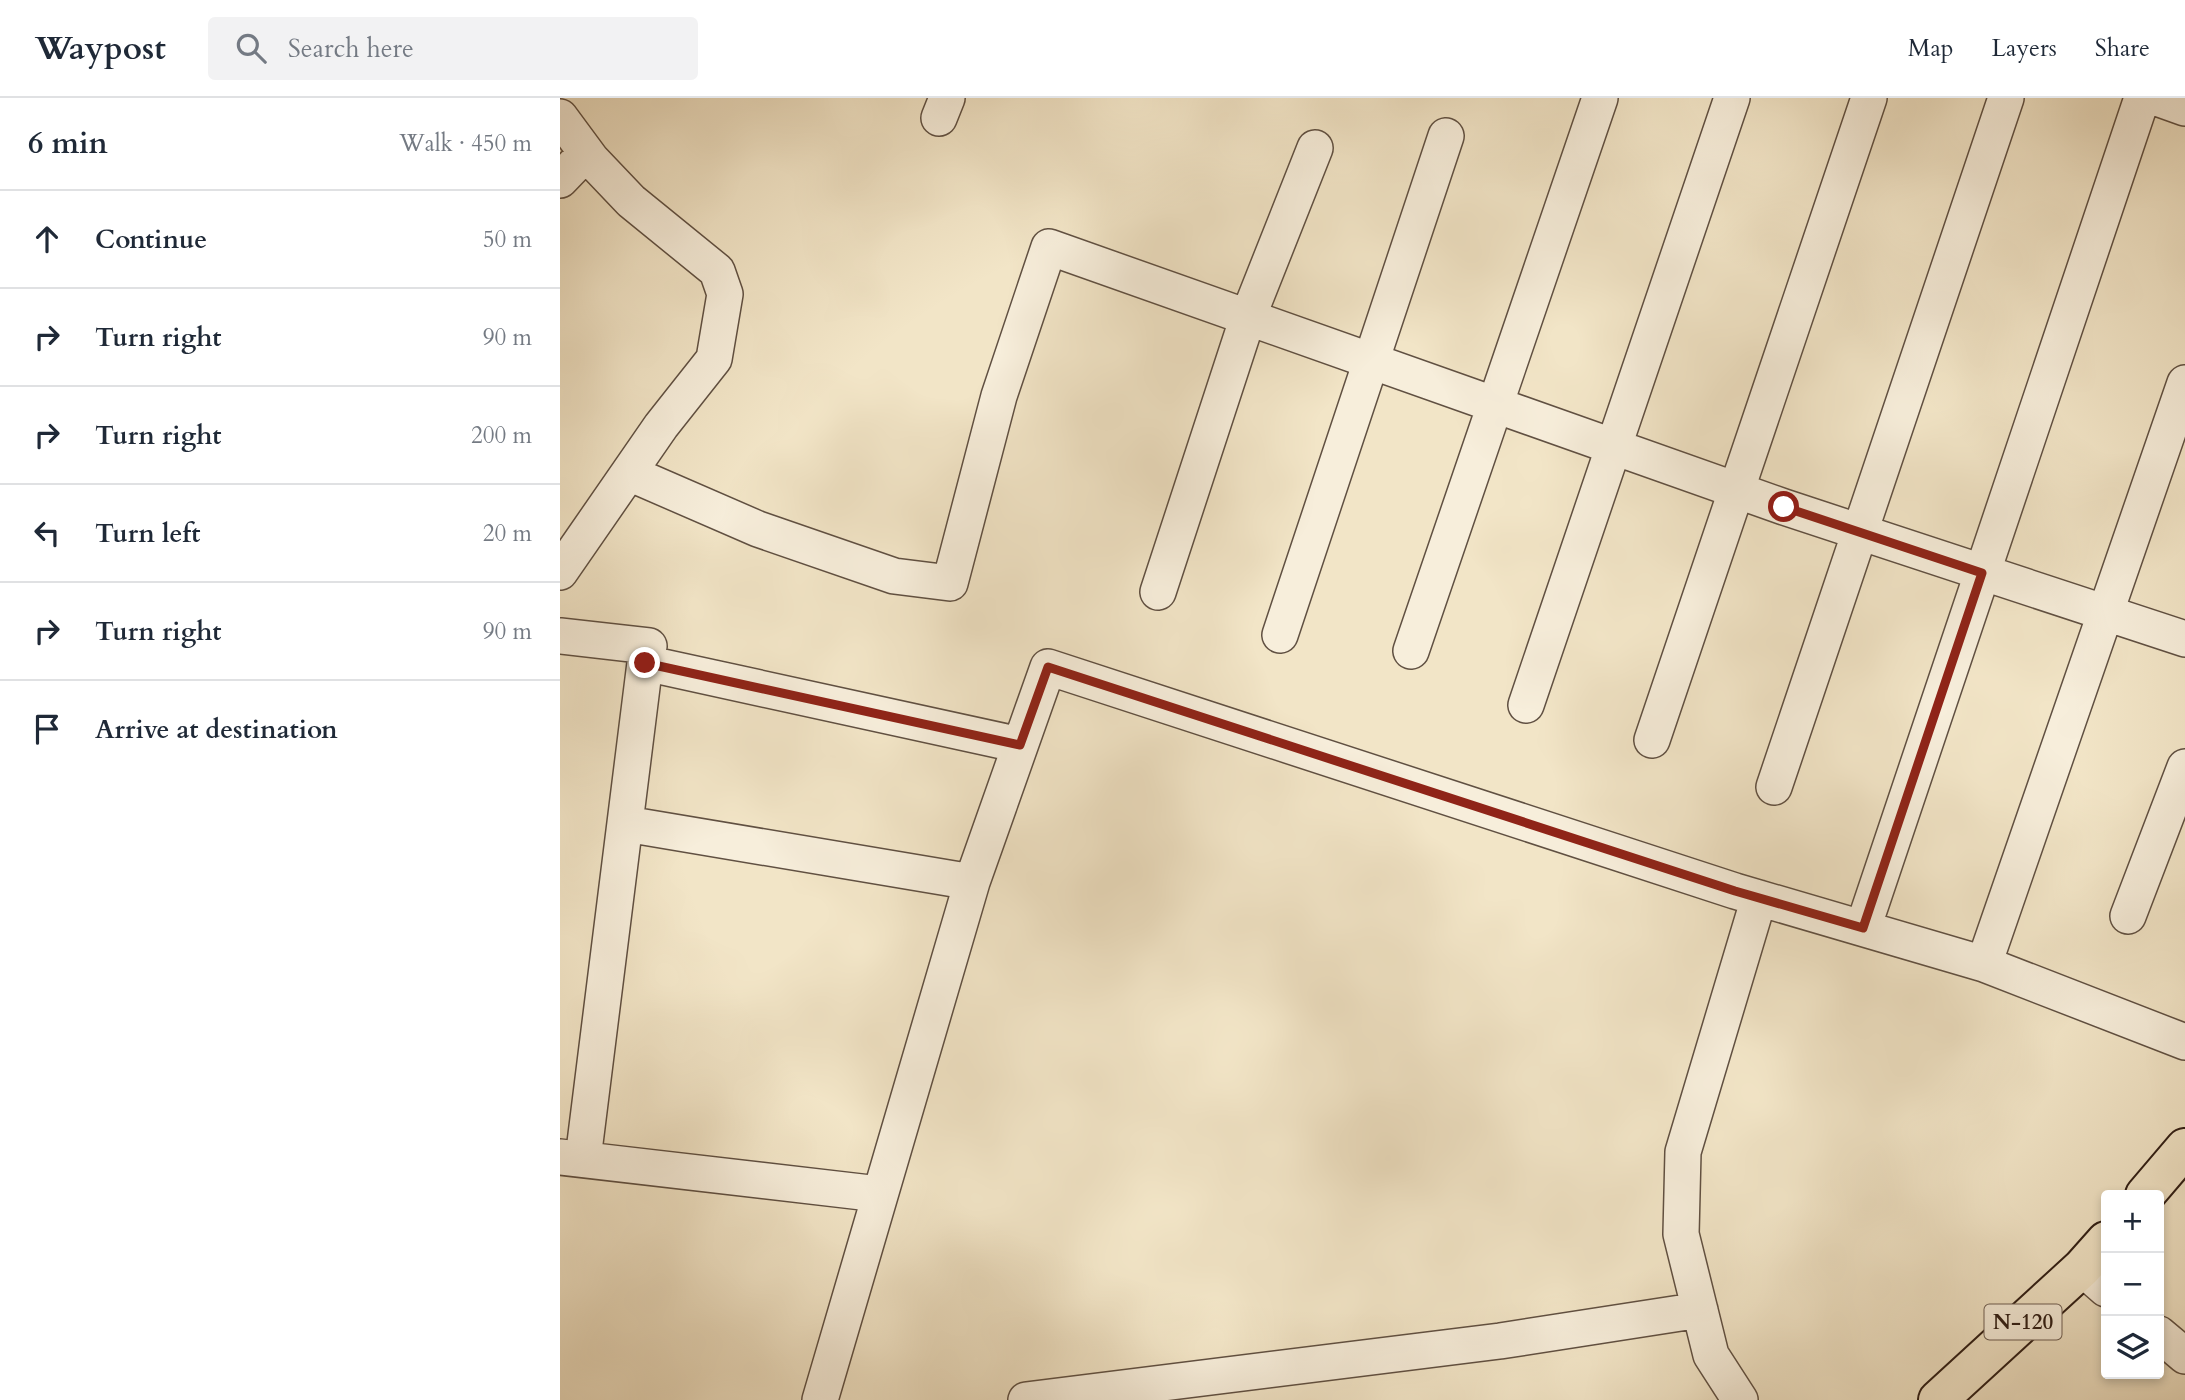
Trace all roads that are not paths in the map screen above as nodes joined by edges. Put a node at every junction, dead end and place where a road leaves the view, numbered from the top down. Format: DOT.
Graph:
graph roads {
  1 [pos="1600,98"];
  2 [pos="1732,98"];
  3 [pos="1868,98"];
  4 [pos="2006,98"];
  5 [pos="2142,98"];
  6 [pos="2157,98"];
  7 [pos="2185,108"];
  8 [pos="560,117"];
  9 [pos="1446,136"];
  10 [pos="1315,148"];
  11 [pos="586,153"];
  12 [pos="560,180"];
  13 [pos="1248,317"];
  14 [pos="1371,361"];
  15 [pos="2185,383"];
  16 [pos="1495,405"];
  17 [pos="1614,447"];
  18 [pos="629,473"];
  19 [pos="1736,490"];
  20 [pos="1860,532"];
  21 [pos="560,572"];
  22 [pos="1982,573"];
  23 [pos="1158,592"];
  24 [pos="2105,613"];
  25 [pos="1280,635"];
  26 [pos="560,636"];
  27 [pos="2185,639"];
  28 [pos="1411,651"];
  29 [pos="645,663"];
  30 [pos="1526,705"];
  31 [pos="1652,740"];
  32 [pos="1020,745"];
  33 [pos="2185,767"];
  34 [pos="1774,787"];
  35 [pos="626,824"];
  36 [pos="972,882"];
  37 [pos="1759,898"];
  38 [pos="2128,916"];
  39 [pos="1863,928"];
  40 [pos="1984,964"];
  41 [pos="2185,1042"];
  42 [pos="2185,1148"];
  43 [pos="572,1158"];
  44 [pos="2149,1190"];
  45 [pos="879,1194"];
  46 [pos="2098,1266"];
  47 [pos="1700,1310"];
  48 [pos="2164,1338"];
  49 [pos="2185,1356"];
  50 [pos="820,1400"];
  51 [pos="1026,1400"];
  52 [pos="1740,1400"];
  53 [pos="1938,1400"];
  1 -- 16 [label="street"];
  2 -- 17 [label="street"];
  3 -- 19 [label="street"];
  4 -- 20 [label="street"];
  5 -- 22 [label="street"];
  6 -- 7 [label="street"];
  8 -- 11 [label="street"];
  9 -- 14 [label="street"];
  10 -- 13 [label="street"];
  11 -- 12 [label="street"];
  11 -- 18 [label="street"];
  13 -- 14 [label="street"];
  13 -- 18 [label="street"];
  13 -- 23 [label="street"];
  14 -- 16 [label="street"];
  14 -- 25 [label="street"];
  15 -- 24 [label="street"];
  16 -- 17 [label="street"];
  16 -- 28 [label="street"];
  17 -- 19 [label="street"];
  17 -- 30 [label="street"];
  18 -- 21 [label="street"];
  19 -- 20 [label="street"];
  19 -- 31 [label="street"];
  20 -- 22 [label="street"];
  20 -- 34 [label="street"];
  22 -- 24 [label="street"];
  22 -- 39 [label="street"];
  24 -- 27 [label="street"];
  24 -- 40 [label="street"];
  26 -- 29 [label="street"];
  29 -- 32 [label="street"];
  29 -- 35 [label="street"];
  32 -- 36 [label="street"];
  32 -- 37 [label="street"];
  33 -- 38 [label="street"];
  35 -- 36 [label="street"];
  35 -- 43 [label="street"];
  36 -- 45 [label="street"];
  37 -- 39 [label="street"];
  37 -- 47 [label="street"];
  39 -- 40 [label="street"];
  40 -- 41 [label="street"];
  42 -- 44 [label="highway"];
  43 -- 45 [label="street"];
  45 -- 50 [label="street"];
  46 -- 53 [label="highway, N-120"];
  47 -- 51 [label="street"];
  47 -- 52 [label="street"];
  48 -- 49 [label="street"];
}
